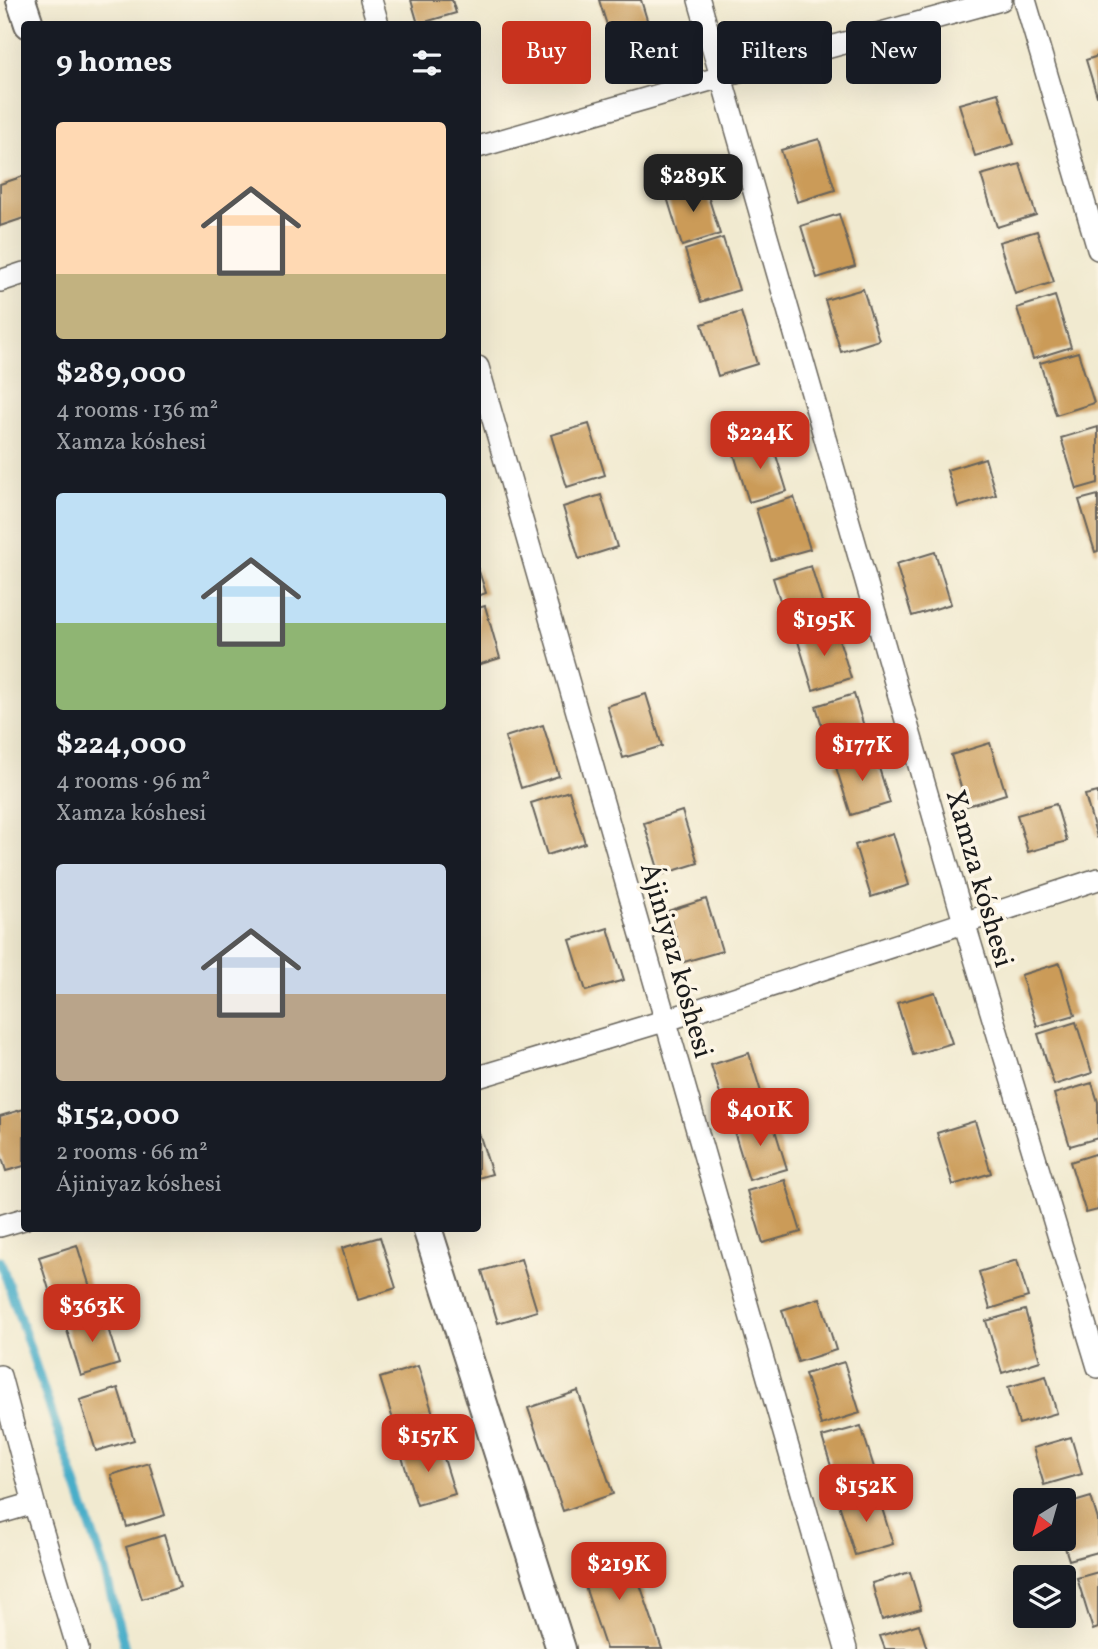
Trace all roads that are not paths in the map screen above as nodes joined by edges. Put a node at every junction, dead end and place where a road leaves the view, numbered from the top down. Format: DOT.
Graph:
graph roads {
  1 [pos="21,0"];
  2 [pos="371,0"];
  3 [pos="699,0"];
  4 [pos="1001,0"];
  5 [pos="1025,0"];
  6 [pos="28,21"];
  7 [pos="377,21"];
  8 [pos="832,46"];
  9 [pos="717,63"];
  10 [pos="717,78"];
  11 [pos="723,84"];
  12 [pos="481,146"];
  13 [pos="1098,249"];
  14 [pos="21,274"];
  15 [pos="0,281"];
  16 [pos="481,377"];
  17 [pos="1098,879"];
  18 [pos="964,922"];
  19 [pos="667,1020"];
  20 [pos="481,1076"];
  21 [pos="21,1220"];
  22 [pos="0,1226"];
  23 [pos="428,1232"];
  24 [pos="1098,1367"];
  25 [pos="0,1376"];
  26 [pos="34,1503"];
  27 [pos="0,1513"];
  28 [pos="78,1649"];
  29 [pos="561,1649"];
  30 [pos="846,1649"];
  1 -- 6 [label="street"];
  2 -- 7 [label="street"];
  3 -- 9 [label="street, Xamza kóshesi"];
  4 -- 8 [label="street"];
  5 -- 13 [label="street"];
  10 -- 12 [label="street"];
  11 -- 18 [label="street, Xamza kóshesi"];
  14 -- 15 [label="street"];
  16 -- 19 [label="street, Ájiniyaz kóshesi"];
  17 -- 18 [label="street"];
  18 -- 19 [label="street"];
  18 -- 24 [label="street, Xamza kóshesi"];
  19 -- 20 [label="street"];
  19 -- 30 [label="street, Ájiniyaz kóshesi"];
  21 -- 22 [label="street"];
  23 -- 29 [label="street"];
  25 -- 26 [label="street"];
  26 -- 27 [label="street"];
  26 -- 28 [label="street"];
}
